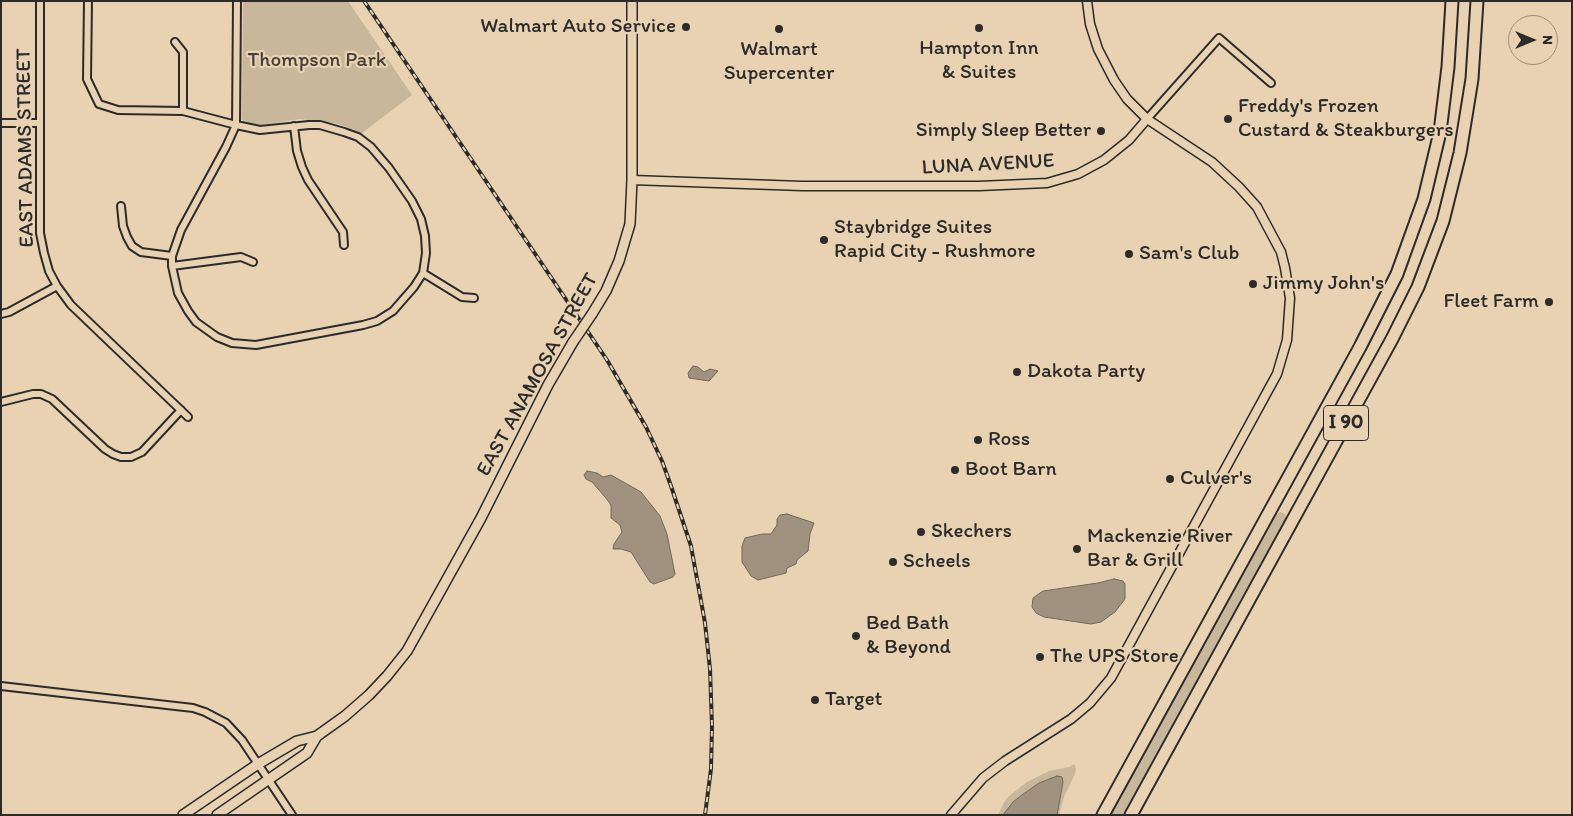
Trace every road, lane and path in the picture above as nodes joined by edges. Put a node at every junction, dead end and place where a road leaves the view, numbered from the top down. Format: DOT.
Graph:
graph roads {
  1 [pos="40,1"];
  2 [pos="88,1"];
  3 [pos="236,1"];
  4 [pos="632,1"];
  5 [pos="1087,1"];
  6 [pos="1451,1"];
  7 [pos="1477,1"];
  8 [pos="175,42"];
  9 [pos="1271,83"];
  10 [pos="183,111"];
  11 [pos="1147,119"];
  12 [pos="1,123"];
  13 [pos="39,123"];
  14 [pos="236,126"];
  15 [pos="294,126"];
  16 [pos="632,180"];
  17 [pos="121,206"];
  18 [pos="344,245"];
  19 [pos="172,256"];
  20 [pos="253,262"];
  21 [pos="172,266"];
  22 [pos="423,273"];
  23 [pos="57,286"];
  24 [pos="474,298"];
  25 [pos="1,314"];
  26 [pos="1,402"];
  27 [pos="180,410"];
  28 [pos="188,418"];
  29 [pos="1,686"];
  30 [pos="317,736"];
  31 [pos="258,764"];
  32 [pos="269,780"];
  33 [pos="183,815"];
  34 [pos="217,815"];
  35 [pos="292,815"];
  36 [pos="951,815"];
  37 [pos="1103,815"];
  38 [pos="1131,815"];
  1 -- 13 [label="street, EAST ADAMS STREET"];
  2 -- 10 [label="street"];
  3 -- 14 [label="street"];
  4 -- 16 [label="main road, EAST ANAMOSA STREET"];
  5 -- 11 [label="street"];
  6 -- 37 [label="highway, I 90"];
  7 -- 38 [label="highway, I 90"];
  8 -- 10 [label="street"];
  9 -- 11 [label="street, LUNA AVENUE"];
  10 -- 14 [label="street"];
  11 -- 16 [label="street, LUNA AVENUE"];
  11 -- 36 [label="street"];
  12 -- 13 [label="street"];
  13 -- 23 [label="street, EAST ADAMS STREET"];
  14 -- 15 [label="street"];
  14 -- 19 [label="street"];
  15 -- 18 [label="street"];
  15 -- 22 [label="street"];
  16 -- 30 [label="main road, EAST ANAMOSA STREET, bridge"];
  17 -- 19 [label="street"];
  19 -- 21 [label="street"];
  20 -- 21 [label="street"];
  21 -- 22 [label="street"];
  22 -- 24 [label="street"];
  23 -- 25 [label="street"];
  23 -- 27 [label="street, EAST ADAMS STREET"];
  26 -- 27 [label="street"];
  27 -- 28 [label="street, EAST ADAMS STREET"];
  29 -- 31 [label="street"];
  30 -- 31 [label="main road, EAST ANAMOSA STREET"];
  30 -- 32 [label="main road, EAST ANAMOSA STREET"];
  31 -- 32 [label="street"];
  31 -- 33 [label="main road, EAST ANAMOSA STREET"];
  32 -- 34 [label="main road, EAST ANAMOSA STREET"];
  32 -- 35 [label="street"];
}
